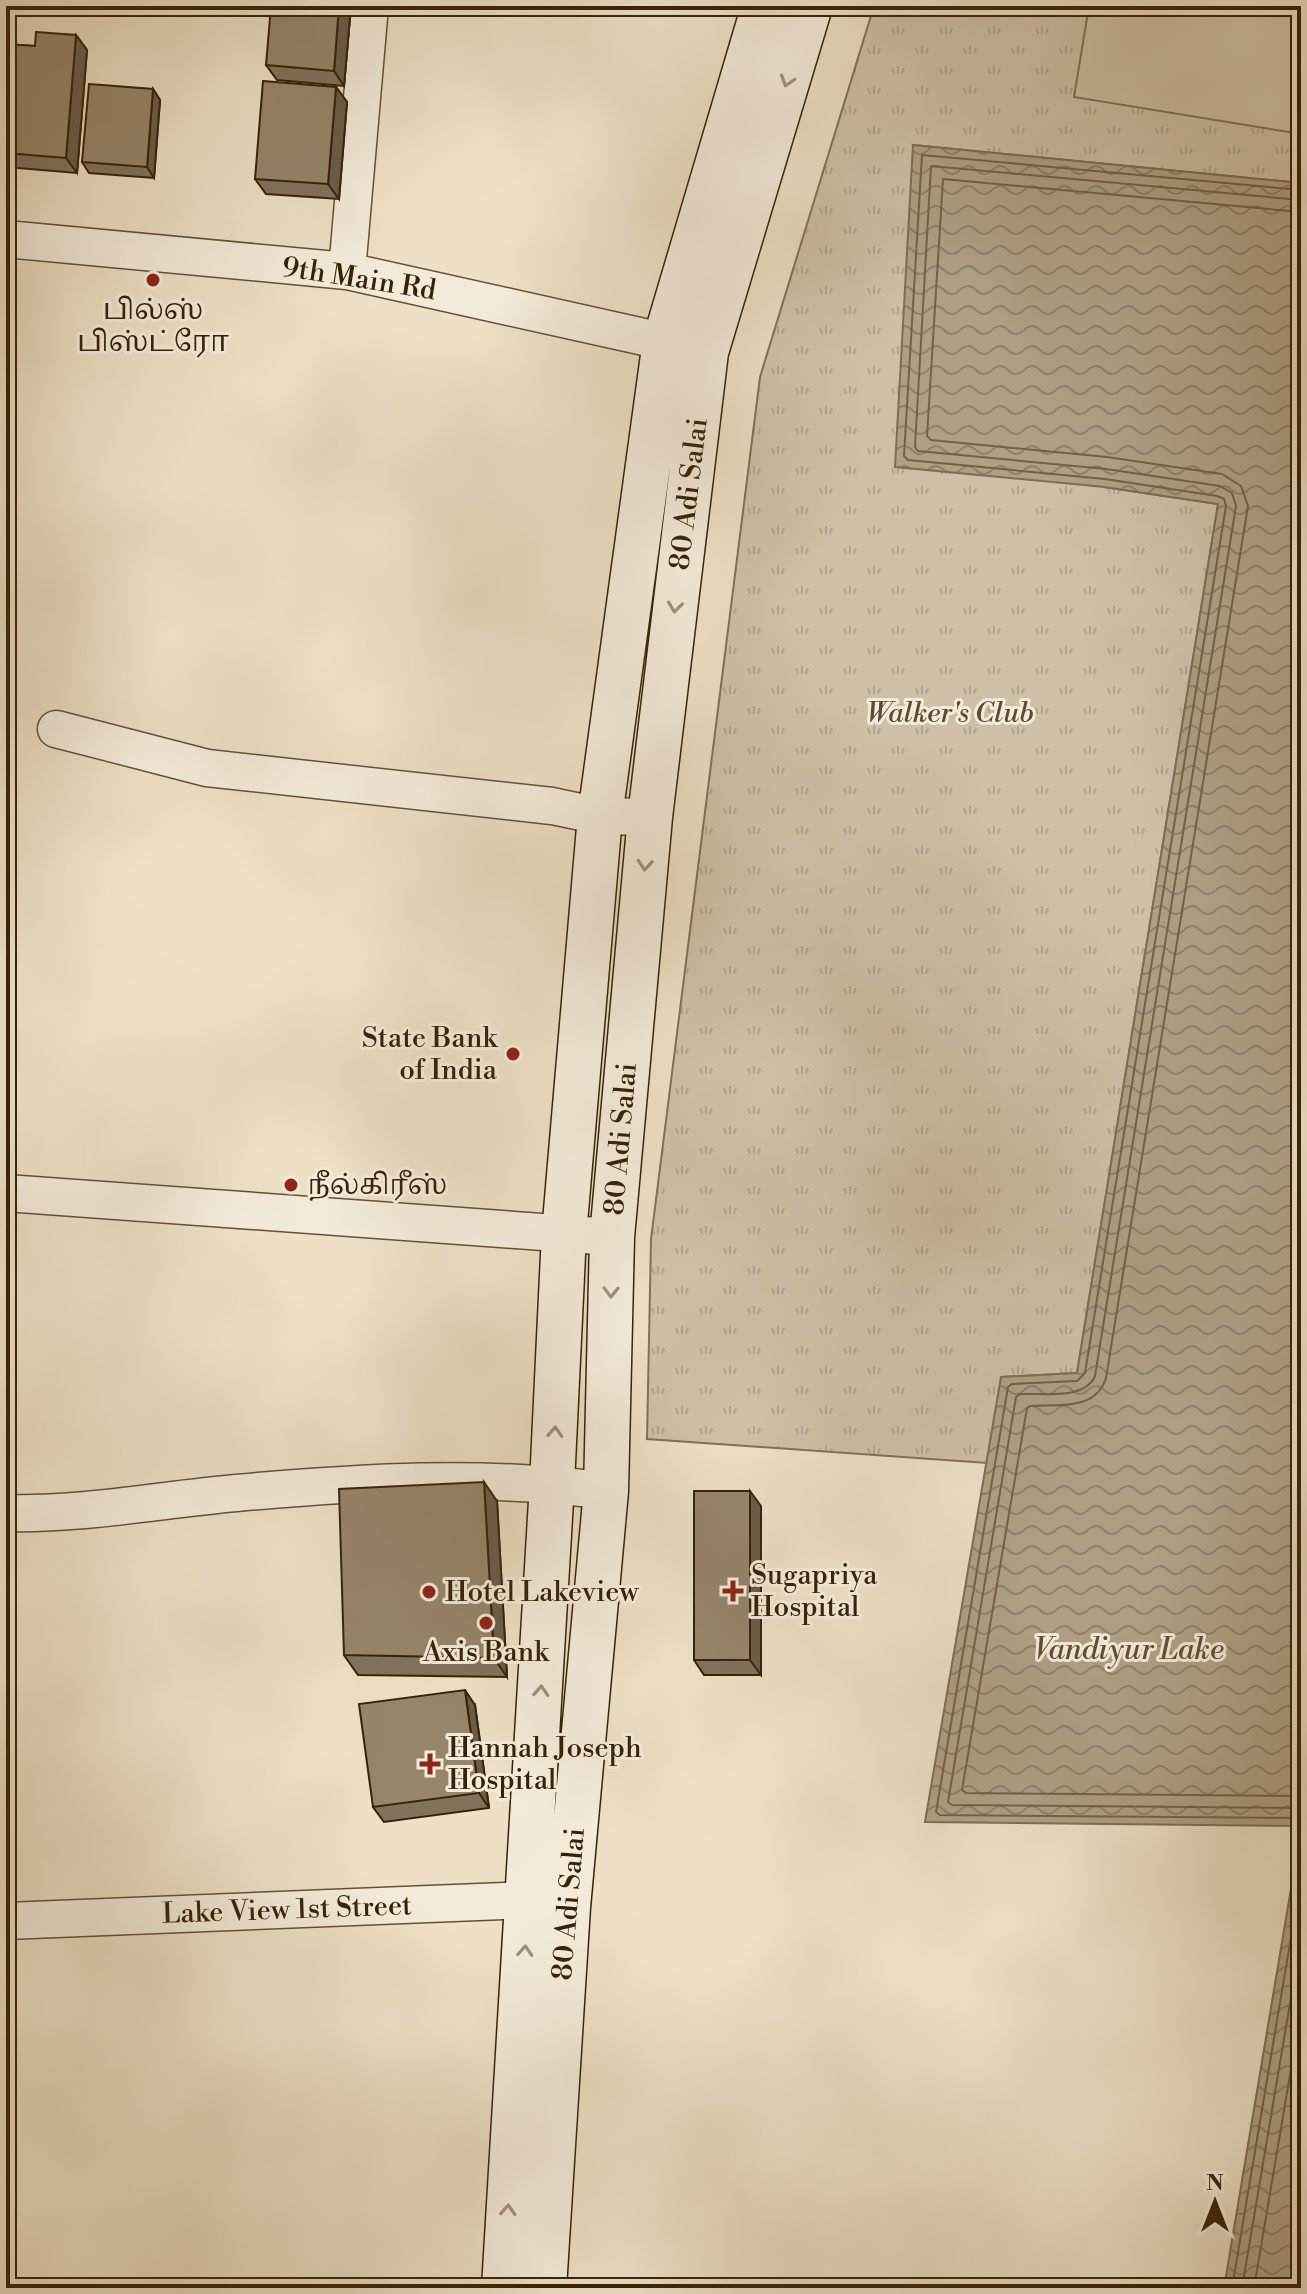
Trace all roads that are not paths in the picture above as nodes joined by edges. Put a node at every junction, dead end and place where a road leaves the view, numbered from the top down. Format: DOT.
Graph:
graph roads {
  1 [pos="370,6"];
  2 [pos="764,6"];
  3 [pos="810,6"];
  4 [pos="6,239"];
  5 [pos="347,271"];
  6 [pos="665,341"];
  7 [pos="706,352"];
  8 [pos="56,729"];
  9 [pos="600,816"];
  10 [pos="650,817"];
  11 [pos="6,1193"];
  12 [pos="564,1234"];
  13 [pos="612,1237"];
  14 [pos="552,1484"];
  15 [pos="606,1491"];
  16 [pos="6,1513"];
  17 [pos="548,1904"];
  18 [pos="6,1921"];
  19 [pos="504,2288"];
  20 [pos="544,2288"];
  1 -- 5 [label="street"];
  2 -- 6 [label="main road, 80 Adi Salai"];
  3 -- 7 [label="main road, 80 Adi Salai, one-way"];
  4 -- 5 [label="street, 9th Main Rd"];
  5 -- 6 [label="street, 9th Main Rd"];
  6 -- 7 [label="street, 9th Main Rd"];
  6 -- 9 [label="main road, 80 Adi Salai"];
  7 -- 10 [label="main road, 80 Adi Salai, one-way"];
  8 -- 9 [label="street"];
  9 -- 10 [label="street"];
  9 -- 12 [label="main road, 80 Adi Salai"];
  10 -- 13 [label="main road, 80 Adi Salai, one-way"];
  11 -- 12 [label="street"];
  12 -- 13 [label="street"];
  14 -- 12 [label="main road, 80 Adi Salai, one-way"];
  13 -- 15 [label="main road, 80 Adi Salai, one-way"];
  14 -- 15 [label="street"];
  14 -- 16 [label="street"];
  17 -- 14 [label="main road, 80 Adi Salai, one-way"];
  15 -- 17 [label="main road, 80 Adi Salai"];
  17 -- 18 [label="street, Lake View 1st Street"];
  19 -- 17 [label="main road, 80 Adi Salai, one-way"];
  17 -- 20 [label="main road, 80 Adi Salai"];
}
